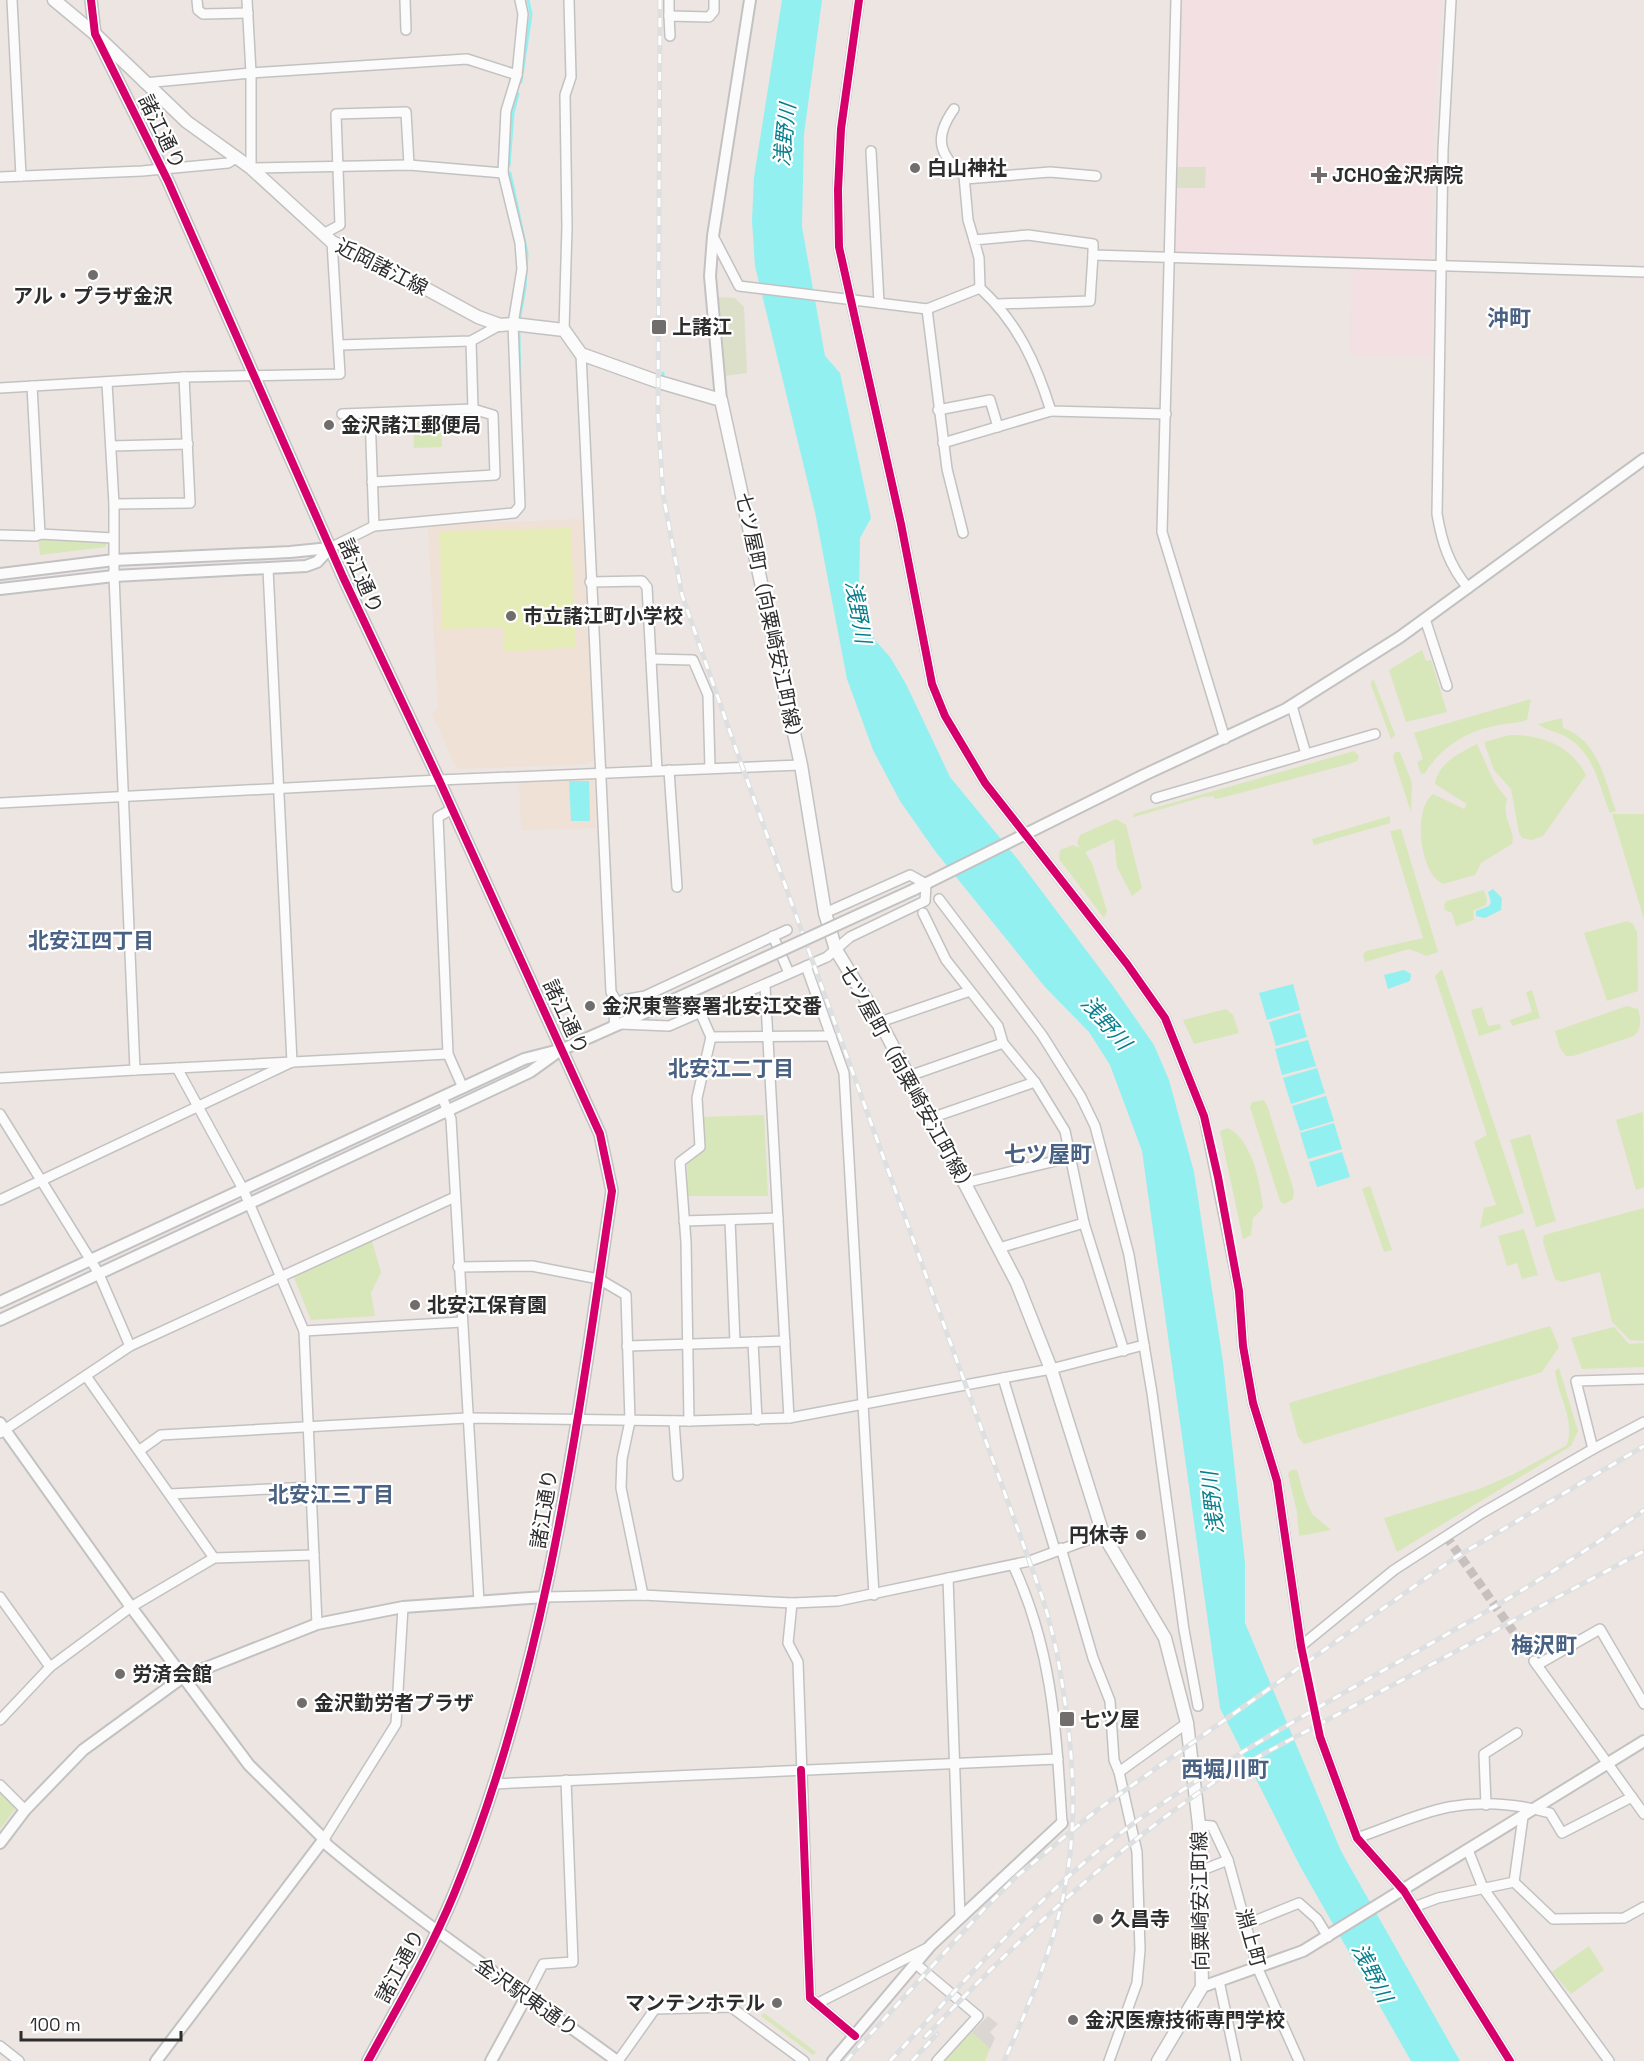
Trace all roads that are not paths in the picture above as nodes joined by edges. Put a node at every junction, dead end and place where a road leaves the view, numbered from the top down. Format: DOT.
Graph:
graph roads {
  1 [pos="12,0"];
  2 [pos="54,0"];
  3 [pos="91,0"];
  4 [pos="197,0"];
  5 [pos="247,0"];
  6 [pos="405,0"];
  7 [pos="520,0"];
  8 [pos="569,0"];
  9 [pos="669,0"];
  10 [pos="714,0"];
  11 [pos="859,0"];
  12 [pos="1176,0"];
  13 [pos="1451,0"];
  14 [pos="749,1"];
  15 [pos="248,13"];
  16 [pos="669,16"];
  17 [pos="406,30"];
  18 [pos="95,34"];
  19 [pos="669,36"];
  20 [pos="251,73"];
  21 [pos="517,75"];
  22 [pos="144,83"];
  23 [pos="954,109"];
  24 [pos="870,151"];
  25 [pos="236,158"];
  26 [pos="409,165"];
  27 [pos="338,167"];
  28 [pos="251,168"];
  29 [pos="162,169"];
  30 [pos="503,173"];
  31 [pos="21,176"];
  32 [pos="1096,176"];
  33 [pos="0,177"];
  34 [pos="965,179"];
  35 [pos="713,236"];
  36 [pos="327,238"];
  37 [pos="974,240"];
  38 [pos="1093,255"];
  39 [pos="1168,259"];
  40 [pos="1442,268"];
  41 [pos="1644,272"];
  42 [pos="980,288"];
  43 [pos="852,300"];
  44 [pos="879,303"];
  45 [pos="998,304"];
  46 [pos="927,309"];
  47 [pos="513,324"];
  48 [pos="500,325"];
  49 [pos="564,330"];
  50 [pos="471,341"];
  51 [pos="339,345"];
  52 [pos="581,354"];
  53 [pos="254,376"];
  54 [pos="184,377"];
  55 [pos="107,383"];
  56 [pos="32,386"];
  57 [pos="0,388"];
  58 [pos="721,400"];
  59 [pos="473,409"];
  60 [pos="938,410"];
  61 [pos="1051,411"];
  62 [pos="342,414"];
  63 [pos="370,414"];
  64 [pos="1166,414"];
  65 [pos="998,427"];
  66 [pos="943,443"];
  67 [pos="188,444"];
  68 [pos="111,446"];
  69 [pos="1644,459"];
  70 [pos="372,482"];
  71 [pos="114,504"];
  72 [pos="374,526"];
  73 [pos="963,533"];
  74 [pos="40,534"];
  75 [pos="0,535"];
  76 [pos="113,538"];
  77 [pos="330,548"];
  78 [pos="114,560"];
  79 [pos="268,569"];
  80 [pos="0,574"];
  81 [pos="114,576"];
  82 [pos="590,582"];
  83 [pos="1468,588"];
  84 [pos="0,589"];
  85 [pos="1425,619"];
  86 [pos="651,659"];
  87 [pos="1448,686"];
  88 [pos="1292,706"];
  89 [pos="1376,734"];
  90 [pos="1225,739"];
  91 [pos="1306,754"];
  92 [pos="801,765"];
  93 [pos="710,768"];
  94 [pos="657,770"];
  95 [pos="669,770"];
  96 [pos="602,773"];
  97 [pos="439,780"];
  98 [pos="279,789"];
  99 [pos="123,797"];
  100 [pos="1156,798"];
  101 [pos="0,803"];
  102 [pos="452,809"];
  103 [pos="1022,837"];
  104 [pos="928,882"];
  105 [pos="676,887"];
  106 [pos="939,899"];
  107 [pos="825,913"];
  108 [pos="923,914"];
  109 [pos="787,930"];
  110 [pos="773,936"];
  111 [pos="836,950"];
  112 [pos="806,966"];
  113 [pos="789,973"];
  114 [pos="765,986"];
  115 [pos="970,991"];
  116 [pos="618,1004"];
  117 [pos="700,1012"];
  118 [pos="880,1022"];
  119 [pos="617,1025"];
  120 [pos="831,1036"];
  121 [pos="711,1037"];
  122 [pos="768,1038"];
  123 [pos="1003,1043"];
  124 [pos="562,1049"];
  125 [pos="448,1054"];
  126 [pos="292,1062"];
  127 [pos="177,1068"];
  128 [pos="135,1070"];
  129 [pos="909,1076"];
  130 [pos="0,1078"];
  131 [pos="1035,1082"];
  132 [pos="463,1088"];
  133 [pos="442,1097"];
  134 [pos="197,1105"];
  135 [pos="447,1110"];
  136 [pos="0,1114"];
  137 [pos="931,1118"];
  138 [pos="1072,1157"];
  139 [pos="42,1180"];
  140 [pos="964,1183"];
  141 [pos="243,1189"];
  142 [pos="455,1197"];
  143 [pos="0,1200"];
  144 [pos="249,1202"];
  145 [pos="778,1218"];
  146 [pos="730,1220"];
  147 [pos="684,1221"];
  148 [pos="1084,1222"];
  149 [pos="999,1248"];
  150 [pos="91,1260"];
  151 [pos="458,1268"];
  152 [pos="98,1272"];
  153 [pos="281,1276"];
  154 [pos="599,1279"];
  155 [pos="0,1302"];
  156 [pos="0,1320"];
  157 [pos="462,1323"];
  158 [pos="304,1331"];
  159 [pos="784,1341"];
  160 [pos="735,1342"];
  161 [pos="753,1342"];
  162 [pos="687,1344"];
  163 [pos="1144,1345"];
  164 [pos="130,1346"];
  165 [pos="627,1346"];
  166 [pos="1124,1351"];
  167 [pos="1051,1369"];
  168 [pos="86,1376"];
  169 [pos="1003,1378"];
  170 [pos="1644,1379"];
  171 [pos="864,1403"];
  172 [pos="467,1418"];
  173 [pos="576,1418"];
  174 [pos="789,1418"];
  175 [pos="630,1420"];
  176 [pos="757,1420"];
  177 [pos="674,1421"];
  178 [pos="688,1421"];
  179 [pos="1644,1422"];
  180 [pos="308,1427"];
  181 [pos="2,1428"];
  182 [pos="1593,1449"];
  183 [pos="140,1450"];
  184 [pos="678,1476"];
  185 [pos="311,1487"];
  186 [pos="170,1494"];
  187 [pos="1103,1534"];
  188 [pos="1058,1549"];
  189 [pos="314,1555"];
  190 [pos="214,1558"];
  191 [pos="1013,1565"];
  192 [pos="948,1578"];
  193 [pos="643,1595"];
  194 [pos="874,1595"];
  195 [pos="0,1596"];
  196 [pos="545,1597"];
  197 [pos="479,1602"];
  198 [pos="792,1603"];
  199 [pos="8,1607"];
  200 [pos="131,1607"];
  201 [pos="404,1607"];
  202 [pos="0,1614"];
  203 [pos="318,1624"];
  204 [pos="50,1666"];
  205 [pos="183,1677"];
  206 [pos="1644,1704"];
  207 [pos="1198,1706"];
  208 [pos="0,1720"];
  209 [pos="1188,1726"];
  210 [pos="1517,1733"];
  211 [pos="1320,1737"];
  212 [pos="1644,1741"];
  213 [pos="1058,1759"];
  214 [pos="1609,1763"];
  215 [pos="954,1764"];
  216 [pos="801,1770"];
  217 [pos="1119,1772"];
  218 [pos="566,1780"];
  219 [pos="493,1784"];
  220 [pos="0,1785"];
  221 [pos="1632,1797"];
  222 [pos="1486,1805"];
  223 [pos="1537,1809"];
  224 [pos="25,1810"];
  225 [pos="1644,1814"];
  226 [pos="1523,1817"];
  227 [pos="1062,1823"];
  228 [pos="1199,1825"];
  229 [pos="1357,1838"];
  230 [pos="324,1839"];
  231 [pos="0,1844"];
  232 [pos="1468,1850"];
  233 [pos="1228,1860"];
  234 [pos="1200,1871"];
  235 [pos="1514,1882"];
  236 [pos="1483,1888"];
  237 [pos="1404,1891"];
  238 [pos="1414,1907"];
  239 [pos="1644,1907"];
  240 [pos="960,1917"];
  241 [pos="1247,1924"];
  242 [pos="437,1933"];
  243 [pos="1328,1937"];
  244 [pos="931,1945"];
  245 [pos="917,1965"];
  246 [pos="1258,1969"];
  247 [pos="1219,1981"];
  248 [pos="1202,1987"];
  249 [pos="526,1997"];
  250 [pos="816,2004"];
  251 [pos="855,2036"];
  252 [pos="0,2046"];
  253 [pos="1298,2060"];
  254 [pos="20,2061"];
  255 [pos="156,2061"];
  256 [pos="368,2061"];
  257 [pos="490,2061"];
  258 [pos="617,2061"];
  259 [pos="804,2061"];
  260 [pos="833,2061"];
  261 [pos="937,2061"];
  262 [pos="1109,2061"];
  263 [pos="1158,2061"];
  264 [pos="1236,2061"];
  265 [pos="1510,2061"];
  266 [pos="1609,2061"];
  1 -- 31 [label="street"];
  2 -- 18 [label="main road, 近岡諸江線"];
  3 -- 18 [label="street, 諸江通り"];
  4 -- 15 [label="street"];
  5 -- 15 [label="street"];
  6 -- 17 [label="street"];
  7 -- 21 [label="street"];
  8 -- 49 [label="street"];
  9 -- 16 [label="street"];
  10 -- 16 [label="street"];
  11 -- 43 [label="street"];
  12 -- 39 [label="street"];
  13 -- 40 [label="street"];
  14 -- 35 [label="street"];
  15 -- 20 [label="street"];
  16 -- 19 [label="street"];
  18 -- 22 [label="main road, 近岡諸江線"];
  18 -- 29 [label="street, 諸江通り"];
  20 -- 21 [label="street"];
  20 -- 22 [label="street"];
  20 -- 28 [label="street"];
  21 -- 30 [label="street"];
  22 -- 25 [label="main road, 近岡諸江線"];
  23 -- 34 [label="street"];
  24 -- 44 [label="street"];
  25 -- 28 [label="main road, 近岡諸江線"];
  25 -- 29 [label="street"];
  26 -- 27 [label="street"];
  26 -- 27 [label="street"];
  26 -- 30 [label="street"];
  27 -- 28 [label="street"];
  27 -- 36 [label="street"];
  28 -- 36 [label="main road, 近岡諸江線"];
  29 -- 31 [label="street"];
  29 -- 53 [label="street, 諸江通り"];
  30 -- 47 [label="street"];
  31 -- 33 [label="street"];
  32 -- 34 [label="street"];
  34 -- 37 [label="street"];
  35 -- 43 [label="street"];
  35 -- 58 [label="street"];
  36 -- 48 [label="main road, 近岡諸江線"];
  36 -- 51 [label="street"];
  37 -- 38 [label="street"];
  37 -- 42 [label="street"];
  38 -- 39 [label="street"];
  38 -- 45 [label="street"];
  39 -- 40 [label="street"];
  39 -- 64 [label="street"];
  40 -- 41 [label="street"];
  40 -- 83 [label="street"];
  42 -- 45 [label="street"];
  42 -- 46 [label="street"];
  43 -- 44 [label="street"];
  43 -- 103 [label="street"];
  44 -- 46 [label="street"];
  45 -- 61 [label="street"];
  46 -- 60 [label="street"];
  47 -- 48 [label="main road, 近岡諸江線"];
  47 -- 49 [label="main road, 近岡諸江線"];
  47 -- 72 [label="street"];
  48 -- 50 [label="street"];
  49 -- 52 [label="main road"];
  50 -- 51 [label="street"];
  50 -- 59 [label="street"];
  51 -- 53 [label="street"];
  52 -- 58 [label="main road"];
  52 -- 82 [label="street"];
  53 -- 54 [label="street"];
  53 -- 77 [label="street, 諸江通り"];
  54 -- 55 [label="street"];
  54 -- 67 [label="street"];
  55 -- 56 [label="street"];
  55 -- 68 [label="street"];
  56 -- 57 [label="street"];
  56 -- 74 [label="street"];
  58 -- 92 [label="main road, 七ツ屋町（向粟崎安江町線）"];
  59 -- 63 [label="street"];
  59 -- 70 [label="street"];
  60 -- 65 [label="street"];
  60 -- 66 [label="street"];
  61 -- 64 [label="street"];
  61 -- 65 [label="street"];
  62 -- 63 [label="street"];
  63 -- 70 [label="street"];
  64 -- 90 [label="street"];
  65 -- 66 [label="street"];
  66 -- 73 [label="street"];
  67 -- 68 [label="street"];
  67 -- 71 [label="street"];
  68 -- 71 [label="street"];
  69 -- 83 [label="street"];
  70 -- 72 [label="street"];
  71 -- 76 [label="street"];
  72 -- 77 [label="street"];
  74 -- 75 [label="street"];
  74 -- 76 [label="street"];
  76 -- 78 [label="street"];
  77 -- 78 [label="street"];
  77 -- 79 [label="street"];
  77 -- 97 [label="street, 諸江通り"];
  78 -- 80 [label="street"];
  78 -- 81 [label="street"];
  79 -- 81 [label="street"];
  79 -- 98 [label="street"];
  81 -- 84 [label="street"];
  81 -- 99 [label="street"];
  82 -- 86 [label="street"];
  82 -- 96 [label="street"];
  83 -- 85 [label="street"];
  85 -- 87 [label="street"];
  85 -- 88 [label="street"];
  86 -- 93 [label="street"];
  86 -- 94 [label="street"];
  88 -- 90 [label="street"];
  88 -- 91 [label="street"];
  89 -- 91 [label="street"];
  90 -- 103 [label="street"];
  91 -- 100 [label="street"];
  92 -- 93 [label="street"];
  92 -- 107 [label="main road, 七ツ屋町（向粟崎安江町線）"];
  93 -- 95 [label="street"];
  94 -- 95 [label="street"];
  94 -- 96 [label="street"];
  95 -- 105 [label="street"];
  96 -- 97 [label="street"];
  96 -- 116 [label="street"];
  97 -- 98 [label="street"];
  97 -- 102 [label="street, 諸江通り"];
  98 -- 99 [label="street"];
  98 -- 126 [label="street"];
  99 -- 101 [label="street"];
  99 -- 128 [label="street"];
  102 -- 124 [label="street, 諸江通り"];
  102 -- 125 [label="street"];
  103 -- 104 [label="street"];
  103 -- 182 [label="street"];
  104 -- 107 [label="street"];
  104 -- 111 [label="street"];
  104 -- 119 [label="street, bridge"];
  106 -- 163 [label="street"];
  107 -- 111 [label="main road, 七ツ屋町（向粟崎安江町線）"];
  108 -- 115 [label="street"];
  109 -- 110 [label="street"];
  110 -- 113 [label="street"];
  110 -- 116 [label="street"];
  111 -- 112 [label="street"];
  111 -- 118 [label="main road, 七ツ屋町（向粟崎安江町線）"];
  112 -- 113 [label="street"];
  112 -- 120 [label="street"];
  113 -- 114 [label="street"];
  114 -- 117 [label="street"];
  114 -- 122 [label="street"];
  115 -- 118 [label="street"];
  115 -- 123 [label="street"];
  116 -- 119 [label="street"];
  117 -- 119 [label="street"];
  117 -- 121 [label="street"];
  118 -- 129 [label="main road, 七ツ屋町（向粟崎安江町線）"];
  119 -- 124 [label="street"];
  120 -- 122 [label="street"];
  120 -- 171 [label="street"];
  121 -- 122 [label="street"];
  121 -- 147 [label="street"];
  122 -- 145 [label="street"];
  123 -- 129 [label="street"];
  123 -- 131 [label="street"];
  124 -- 132 [label="street"];
  124 -- 135 [label="street"];
  124 -- 154 [label="street, 諸江通り"];
  125 -- 126 [label="street"];
  125 -- 132 [label="street"];
  126 -- 127 [label="street"];
  126 -- 134 [label="street"];
  127 -- 128 [label="street"];
  127 -- 134 [label="street"];
  128 -- 130 [label="street"];
  129 -- 137 [label="main road, 七ツ屋町（向粟崎安江町線）"];
  131 -- 137 [label="street"];
  131 -- 138 [label="street"];
  132 -- 133 [label="street"];
  133 -- 135 [label="street"];
  133 -- 141 [label="street"];
  134 -- 139 [label="street"];
  134 -- 141 [label="street"];
  135 -- 142 [label="street"];
  135 -- 144 [label="street"];
  136 -- 139 [label="street"];
  137 -- 140 [label="main road, 七ツ屋町（向粟崎安江町線）"];
  138 -- 140 [label="street"];
  138 -- 148 [label="street"];
  139 -- 143 [label="street"];
  139 -- 150 [label="street"];
  140 -- 149 [label="main road, 七ツ屋町（向粟崎安江町線）"];
  141 -- 144 [label="street"];
  141 -- 150 [label="street"];
  142 -- 151 [label="street"];
  142 -- 153 [label="street"];
  144 -- 152 [label="street"];
  144 -- 153 [label="street"];
  145 -- 146 [label="street"];
  145 -- 159 [label="street"];
  146 -- 147 [label="street"];
  146 -- 160 [label="street"];
  147 -- 162 [label="street"];
  148 -- 149 [label="street"];
  148 -- 166 [label="street"];
  149 -- 167 [label="main road, 七ツ屋町（向粟崎安江町線）"];
  150 -- 152 [label="street"];
  150 -- 155 [label="street"];
  151 -- 154 [label="street"];
  151 -- 157 [label="street"];
  152 -- 156 [label="street"];
  152 -- 164 [label="street"];
  153 -- 158 [label="street"];
  153 -- 164 [label="street"];
  154 -- 165 [label="street"];
  154 -- 173 [label="street, 諸江通り"];
  157 -- 158 [label="street"];
  157 -- 172 [label="street"];
  158 -- 180 [label="street"];
  159 -- 161 [label="street"];
  159 -- 174 [label="street"];
  160 -- 161 [label="street"];
  160 -- 162 [label="street"];
  161 -- 176 [label="street"];
  162 -- 165 [label="street"];
  162 -- 178 [label="street"];
  163 -- 166 [label="street"];
  163 -- 207 [label="street"];
  164 -- 168 [label="street"];
  165 -- 175 [label="street"];
  166 -- 167 [label="street"];
  167 -- 169 [label="street"];
  167 -- 187 [label="main road, 七ツ屋町（向粟崎安江町線）"];
  168 -- 181 [label="street"];
  168 -- 183 [label="street"];
  169 -- 171 [label="street"];
  169 -- 188 [label="street"];
  170 -- 182 [label="street"];
  171 -- 174 [label="street"];
  171 -- 194 [label="street"];
  172 -- 173 [label="street"];
  172 -- 180 [label="street"];
  172 -- 197 [label="street"];
  173 -- 175 [label="street"];
  173 -- 196 [label="street, 諸江通り"];
  174 -- 176 [label="street"];
  175 -- 177 [label="street"];
  175 -- 193 [label="street"];
  176 -- 178 [label="street"];
  177 -- 178 [label="street"];
  177 -- 184 [label="street"];
  179 -- 182 [label="street"];
  180 -- 183 [label="street"];
  180 -- 185 [label="street"];
  181 -- 200 [label="street, 金沢駅東通り"];
  183 -- 186 [label="street"];
  185 -- 186 [label="street"];
  185 -- 189 [label="street"];
  186 -- 190 [label="street"];
  187 -- 188 [label="street"];
  187 -- 209 [label="main road, 七ツ屋町（向粟崎安江町線）"];
  188 -- 191 [label="street"];
  188 -- 217 [label="street"];
  189 -- 190 [label="street"];
  189 -- 203 [label="street"];
  190 -- 200 [label="street"];
  191 -- 192 [label="street"];
  191 -- 213 [label="street"];
  192 -- 194 [label="street"];
  192 -- 215 [label="street"];
  193 -- 196 [label="street"];
  193 -- 198 [label="street"];
  194 -- 198 [label="street"];
  195 -- 199 [label="street"];
  196 -- 197 [label="street"];
  196 -- 219 [label="street, 諸江通り"];
  197 -- 201 [label="street"];
  198 -- 216 [label="street"];
  199 -- 202 [label="street"];
  199 -- 204 [label="street"];
  200 -- 204 [label="street"];
  200 -- 205 [label="street, 金沢駅東通り"];
  201 -- 203 [label="street"];
  201 -- 230 [label="street"];
  203 -- 205 [label="street"];
  204 -- 208 [label="street"];
  205 -- 224 [label="street"];
  205 -- 230 [label="street, 金沢駅東通り"];
  206 -- 214 [label="street"];
  209 -- 217 [label="street"];
  209 -- 228 [label="main road, 向粟崎安江町線"];
  210 -- 222 [label="street"];
  211 -- 229 [label="street"];
  212 -- 214 [label="street"];
  213 -- 215 [label="street"];
  213 -- 227 [label="street"];
  214 -- 221 [label="street"];
  214 -- 223 [label="street"];
  215 -- 216 [label="street"];
  215 -- 240 [label="street"];
  216 -- 218 [label="street"];
  216 -- 250 [label="street"];
  217 -- 262 [label="street"];
  218 -- 219 [label="street"];
  218 -- 249 [label="street"];
  219 -- 242 [label="street, 諸江通り"];
  220 -- 224 [label="street"];
  221 -- 223 [label="street"];
  221 -- 225 [label="street"];
  222 -- 223 [label="street"];
  222 -- 229 [label="street"];
  223 -- 226 [label="street"];
  224 -- 231 [label="street"];
  226 -- 232 [label="street"];
  226 -- 235 [label="street"];
  227 -- 240 [label="street"];
  228 -- 233 [label="street, 淵上町"];
  228 -- 234 [label="main road, 向粟崎安江町線"];
  229 -- 237 [label="street"];
  230 -- 242 [label="street, 金沢駅東通り"];
  230 -- 255 [label="street"];
  232 -- 236 [label="street"];
  232 -- 237 [label="street"];
  233 -- 234 [label="street"];
  233 -- 241 [label="street, 淵上町"];
  234 -- 248 [label="main road, 向粟崎安江町線"];
  235 -- 236 [label="street"];
  235 -- 239 [label="street"];
  236 -- 238 [label="street"];
  236 -- 266 [label="street"];
  237 -- 238 [label="street"];
  237 -- 243 [label="street"];
  238 -- 265 [label="street"];
  240 -- 244 [label="street"];
  241 -- 243 [label="street"];
  241 -- 246 [label="street, 淵上町"];
  242 -- 249 [label="street, 金沢駅東通り"];
  242 -- 256 [label="street, 諸江通り"];
  243 -- 246 [label="street"];
  244 -- 245 [label="street"];
  244 -- 250 [label="street"];
  245 -- 251 [label="street"];
  245 -- 261 [label="street"];
  246 -- 247 [label="street"];
  246 -- 253 [label="street, 淵上町"];
  247 -- 248 [label="street"];
  247 -- 264 [label="street"];
  248 -- 263 [label="main road, 向粟崎安江町線"];
  249 -- 257 [label="street"];
  249 -- 258 [label="street, 金沢駅東通り"];
  250 -- 251 [label="street"];
  251 -- 260 [label="street"];
  252 -- 254 [label="street"];
  258 -- 259 [label="street"];
}
